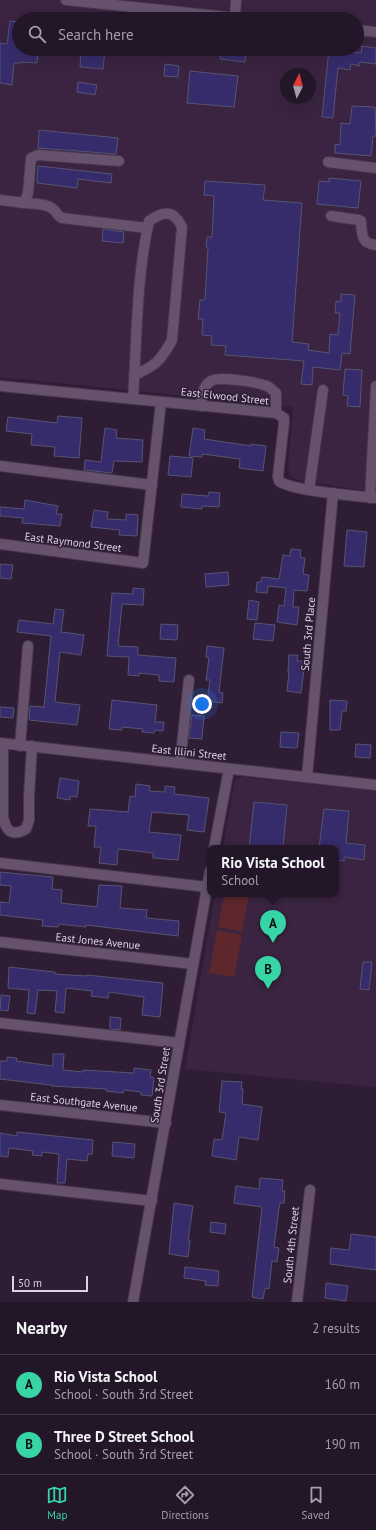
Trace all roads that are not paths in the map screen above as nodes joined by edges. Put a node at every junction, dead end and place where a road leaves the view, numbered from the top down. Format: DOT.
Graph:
graph roads {
  1 [pos="66,0"];
  2 [pos="236,0"];
  3 [pos="178,12"];
  4 [pos="235,12"];
  5 [pos="364,31"];
  6 [pos="376,32"];
  7 [pos="119,161"];
  8 [pos="328,162"];
  9 [pos="376,168"];
  10 [pos="0,200"];
  11 [pos="24,203"];
  12 [pos="331,216"];
  13 [pos="147,228"];
  14 [pos="376,245"];
  15 [pos="134,375"];
  16 [pos="0,386"];
  17 [pos="376,386"];
  18 [pos="323,390"];
  19 [pos="133,399"];
  20 [pos="161,402"];
  21 [pos="201,406"];
  22 [pos="276,413"];
  23 [pos="0,466"];
  24 [pos="152,485"];
  25 [pos="309,490"];
  26 [pos="333,493"];
  27 [pos="373,498"];
  28 [pos="0,544"];
  29 [pos="28,646"];
  30 [pos="189,680"];
  31 [pos="1,744"];
  32 [pos="20,746"];
  33 [pos="32,746"];
  34 [pos="180,763"];
  35 [pos="229,768"];
  36 [pos="307,777"];
  37 [pos="376,785"];
  38 [pos="215,845"];
  39 [pos="0,863"];
  40 [pos="207,887"];
  41 [pos="0,942"];
  42 [pos="193,964"];
  43 [pos="0,1023"];
  44 [pos="178,1043"];
  45 [pos="0,1105"];
  46 [pos="166,1123"];
  47 [pos="0,1184"];
  48 [pos="310,1190"];
  49 [pos="152,1201"];
  50 [pos="133,1302"];
  51 [pos="297,1302"];
  1 -- 3 [label="street"];
  2 -- 4 [label="street"];
  5 -- 6 [label="street"];
  7 -- 11 [label="street"];
  8 -- 9 [label="street"];
  10 -- 11 [label="street"];
  11 -- 13 [label="street"];
  12 -- 14 [label="street"];
  13 -- 15 [label="street"];
  13 -- 15 [label="street"];
  15 -- 19 [label="street"];
  16 -- 19 [label="street, East Elwood Street"];
  17 -- 27 [label="street"];
  18 -- 25 [label="street"];
  19 -- 20 [label="street, East Elwood Street"];
  20 -- 21 [label="street, East Elwood Street"];
  20 -- 24 [label="street"];
  21 -- 22 [label="street, East Elwood Street"];
  21 -- 22 [label="street"];
  22 -- 25 [label="street, East Elwood Street"];
  23 -- 24 [label="street"];
  24 -- 28 [label="street, East Raymond Street"];
  25 -- 26 [label="street, East Elwood Street"];
  26 -- 27 [label="street, East Elwood Street"];
  26 -- 36 [label="street, South 3rd Place"];
  29 -- 32 [label="street"];
  30 -- 34 [label="street"];
  31 -- 32 [label="street, East Illini Street"];
  31 -- 33 [label="street"];
  32 -- 33 [label="street, East Illini Street"];
  33 -- 34 [label="street, East Illini Street"];
  34 -- 35 [label="street, East Illini Street"];
  35 -- 36 [label="street, East Illini Street"];
  35 -- 38 [label="street"];
  36 -- 37 [label="street, East Illini Street"];
  39 -- 40 [label="street"];
  40 -- 42 [label="street, South 3rd Street"];
  41 -- 42 [label="street, East Jones Avenue"];
  42 -- 44 [label="street, South 3rd Street"];
  43 -- 44 [label="street"];
  44 -- 46 [label="street, South 3rd Street"];
  45 -- 46 [label="street, East Southgate Avenue"];
  46 -- 49 [label="street, South 3rd Street"];
  47 -- 49 [label="street"];
  48 -- 51 [label="street, South 4th Street"];
  49 -- 50 [label="street, South 3rd Street"];
}
